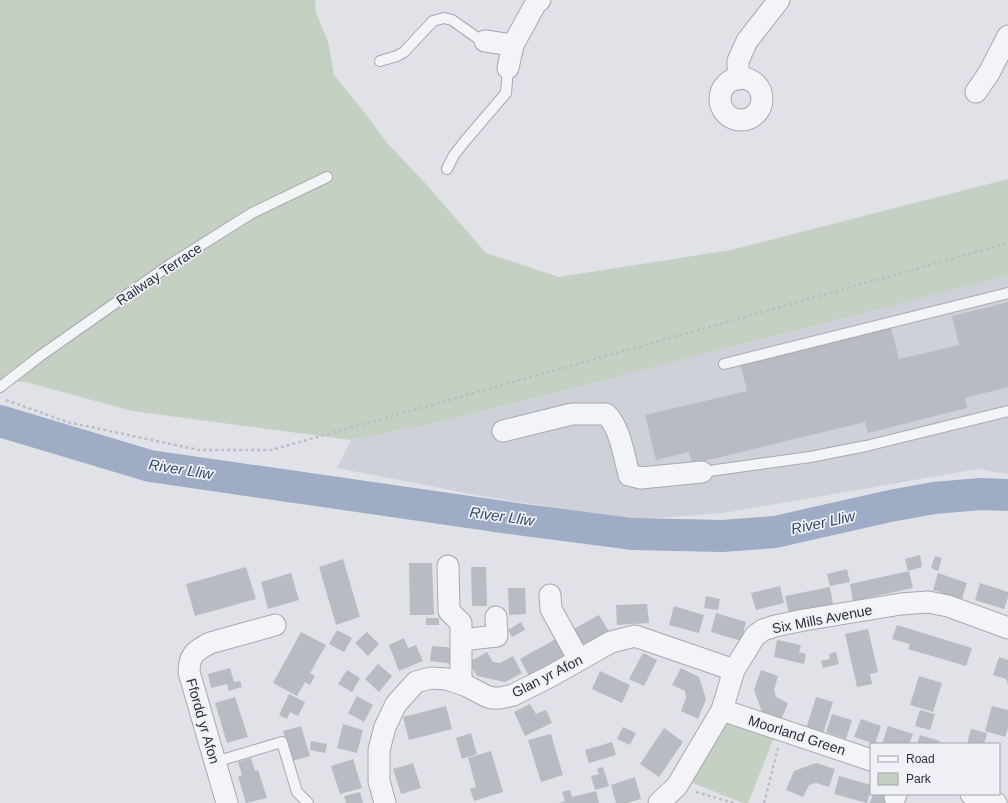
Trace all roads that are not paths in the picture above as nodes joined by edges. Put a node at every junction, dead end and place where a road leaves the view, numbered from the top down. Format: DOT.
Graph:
graph roads {
  1 [pos="540,0"];
  2 [pos="779,0"];
  3 [pos="1008,36"];
  4 [pos="485,41"];
  5 [pos="513,45"];
  6 [pos="380,61"];
  7 [pos="508,68"];
  8 [pos="738,79"];
  9 [pos="976,92"];
  10 [pos="447,169"];
  11 [pos="327,176"];
  12 [pos="1008,293"];
  13 [pos="724,364"];
  14 [pos="0,387"];
  15 [pos="1008,411"];
  16 [pos="503,431"];
  17 [pos="702,472"];
  18 [pos="448,566"];
  19 [pos="550,595"];
  20 [pos="496,617"];
  21 [pos="275,625"];
  22 [pos="1008,628"];
  23 [pos="461,640"];
  24 [pos="579,660"];
  25 [pos="734,670"];
  26 [pos="461,684"];
  27 [pos="722,710"];
  28 [pos="870,760"];
  29 [pos="215,762"];
  30 [pos="974,795"];
  31 [pos="1008,796"];
  32 [pos="227,803"];
  33 [pos="308,803"];
  34 [pos="385,803"];
  35 [pos="659,803"];
  36 [pos="996,803"];
  37 [pos="1005,803"];
  1 -- 5 [label="street"];
  2 -- 8 [label="street"];
  3 -- 9 [label="street"];
  4 -- 5 [label="street"];
  4 -- 6 [label="lane"];
  5 -- 7 [label="street"];
  7 -- 10 [label="lane"];
  11 -- 14 [label="lane, Railway Terrace"];
  12 -- 13 [label="lane"];
  15 -- 17 [label="lane"];
  16 -- 17 [label="street"];
  18 -- 23 [label="street"];
  19 -- 24 [label="street"];
  20 -- 23 [label="street"];
  21 -- 29 [label="street, Ffordd yr Afon"];
  22 -- 25 [label="street, Six Mills Avenue"];
  23 -- 26 [label="street"];
  24 -- 25 [label="street, Glan yr Afon"];
  24 -- 26 [label="street, Glan yr Afon"];
  25 -- 27 [label="street, Six Mills Avenue"];
  26 -- 34 [label="street, Glan yr Afon"];
  27 -- 28 [label="street, Moorland Green"];
  27 -- 35 [label="street, Six Mills Avenue"];
  29 -- 32 [label="street, Ffordd yr Afon"];
  29 -- 33 [label="lane"];
  30 -- 36 [label="street"];
  31 -- 37 [label="street"];
}
